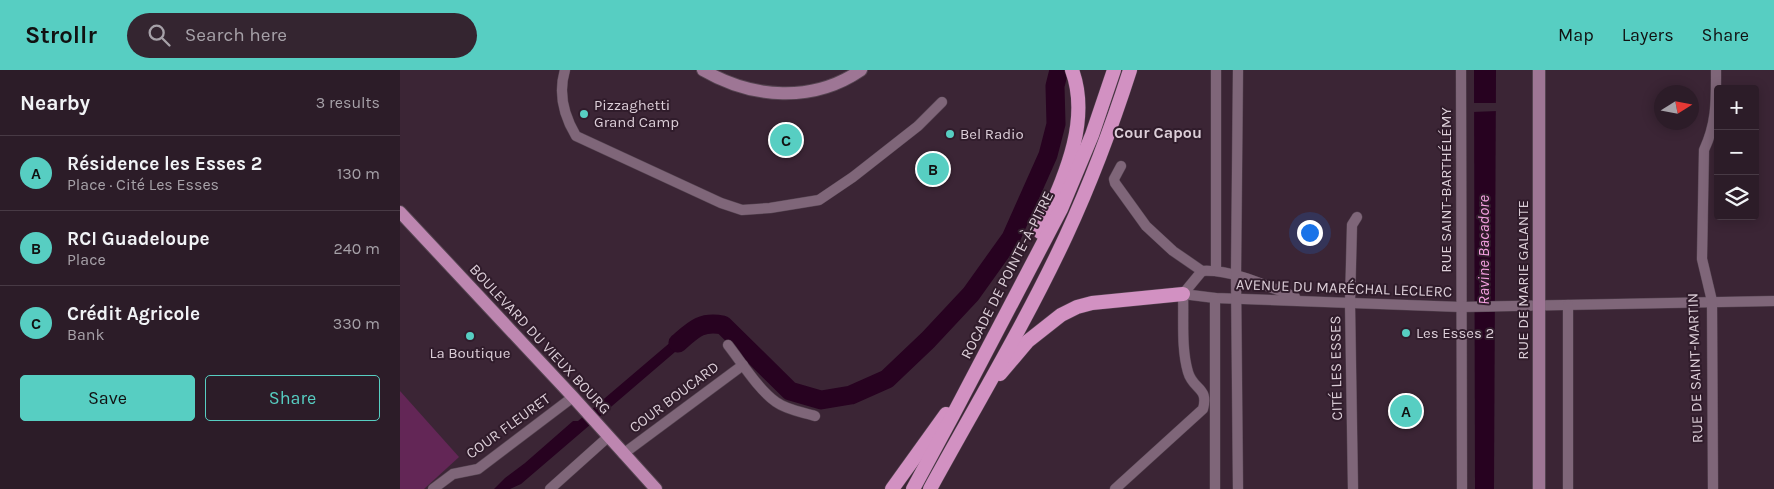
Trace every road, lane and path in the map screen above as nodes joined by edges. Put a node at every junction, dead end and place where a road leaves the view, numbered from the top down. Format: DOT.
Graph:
graph roads {
  1 [pos="565,70"];
  2 [pos="703,70"];
  3 [pos="861,70"];
  4 [pos="1072,70"];
  5 [pos="1114,70"];
  6 [pos="1130,70"];
  7 [pos="1216,70"];
  8 [pos="1238,70"];
  9 [pos="1461,70"];
  10 [pos="1539,70"];
  11 [pos="1716,70"];
  12 [pos="942,102"];
  13 [pos="1121,166"];
  14 [pos="400,212"];
  15 [pos="1357,217"];
  16 [pos="1216,270"];
  17 [pos="1202,271"];
  18 [pos="1236,276"];
  19 [pos="1018,291"];
  20 [pos="1183,294"];
  21 [pos="1215,298"];
  22 [pos="1236,298"];
  23 [pos="1303,300"];
  24 [pos="1712,301"];
  25 [pos="1774,301"];
  26 [pos="1350,303"];
  27 [pos="1568,305"];
  28 [pos="1539,306"];
  29 [pos="1465,307"];
  30 [pos="728,345"];
  31 [pos="1012,360"];
  32 [pos="743,365"];
  33 [pos="969,384"];
  34 [pos="573,397"];
  35 [pos="973,411"];
  36 [pos="815,416"];
  37 [pos="964,427"];
  38 [pos="608,437"];
  39 [pos="623,454"];
  40 [pos="433,489"];
  41 [pos="550,489"];
  42 [pos="656,489"];
  43 [pos="892,489"];
  44 [pos="913,489"];
  45 [pos="930,489"];
  46 [pos="936,489"];
  47 [pos="1115,489"];
  48 [pos="1215,489"];
  49 [pos="1238,489"];
  50 [pos="1353,489"];
  51 [pos="1462,489"];
  52 [pos="1539,489"];
  53 [pos="1568,489"];
  54 [pos="1713,489"];
  1 -- 12 [label="street"];
  2 -- 3 [label="main road"];
  4 -- 19 [label="highway"];
  5 -- 19 [label="highway, ROCADE DE POINTE-À-PITRE"];
  6 -- 35 [label="highway"];
  7 -- 16 [label="street"];
  8 -- 18 [label="street"];
  9 -- 29 [label="street, RUE SAINT-BARTHÉLÉMY"];
  10 -- 28 [label="main road, RUE DE MARIE GALANTE"];
  11 -- 24 [label="street, RUE DE SAINT-MARTIN"];
  13 -- 17 [label="street"];
  14 -- 34 [label="main road, BOULEVARD DU VIEUX BOURG"];
  15 -- 26 [label="street, CITÉ LES ESSES"];
  16 -- 17 [label="street"];
  16 -- 18 [label="street"];
  17 -- 20 [label="street"];
  18 -- 22 [label="street"];
  18 -- 23 [label="street"];
  19 -- 33 [label="highway, ROCADE DE POINTE-À-PITRE"];
  20 -- 21 [label="street, AVENUE DU MARÉCHAL LECLERC"];
  20 -- 31 [label="highway"];
  20 -- 47 [label="street"];
  21 -- 22 [label="street, AVENUE DU MARÉCHAL LECLERC"];
  21 -- 48 [label="street"];
  22 -- 23 [label="street, AVENUE DU MARÉCHAL LECLERC"];
  22 -- 49 [label="street"];
  23 -- 26 [label="street, AVENUE DU MARÉCHAL LECLERC"];
  24 -- 25 [label="street, AVENUE DU MARÉCHAL LECLERC"];
  24 -- 27 [label="street, AVENUE DU MARÉCHAL LECLERC"];
  24 -- 54 [label="street, RUE DE SAINT-MARTIN"];
  26 -- 29 [label="street, AVENUE DU MARÉCHAL LECLERC"];
  26 -- 50 [label="street, CITÉ LES ESSES"];
  27 -- 28 [label="street, AVENUE DU MARÉCHAL LECLERC"];
  27 -- 53 [label="street"];
  28 -- 29 [label="street, AVENUE DU MARÉCHAL LECLERC"];
  28 -- 52 [label="main road, RUE DE MARIE GALANTE"];
  29 -- 51 [label="street, RUE SAINT-BARTHÉLÉMY"];
  30 -- 32 [label="street"];
  31 -- 35 [label="highway"];
  31 -- 46 [label="highway"];
  32 -- 36 [label="street"];
  32 -- 39 [label="street, COUR BOUCARD"];
  33 -- 43 [label="highway"];
  33 -- 44 [label="highway, ROCADE DE POINTE-À-PITRE"];
  34 -- 38 [label="main road, BOULEVARD DU VIEUX BOURG"];
  34 -- 40 [label="street, COUR FLEURET"];
  35 -- 37 [label="highway"];
  37 -- 45 [label="highway"];
  37 -- 46 [label="highway"];
  38 -- 39 [label="main road, BOULEVARD DU VIEUX BOURG"];
  38 -- 41 [label="street"];
  39 -- 42 [label="main road, BOULEVARD DU VIEUX BOURG"];
}
